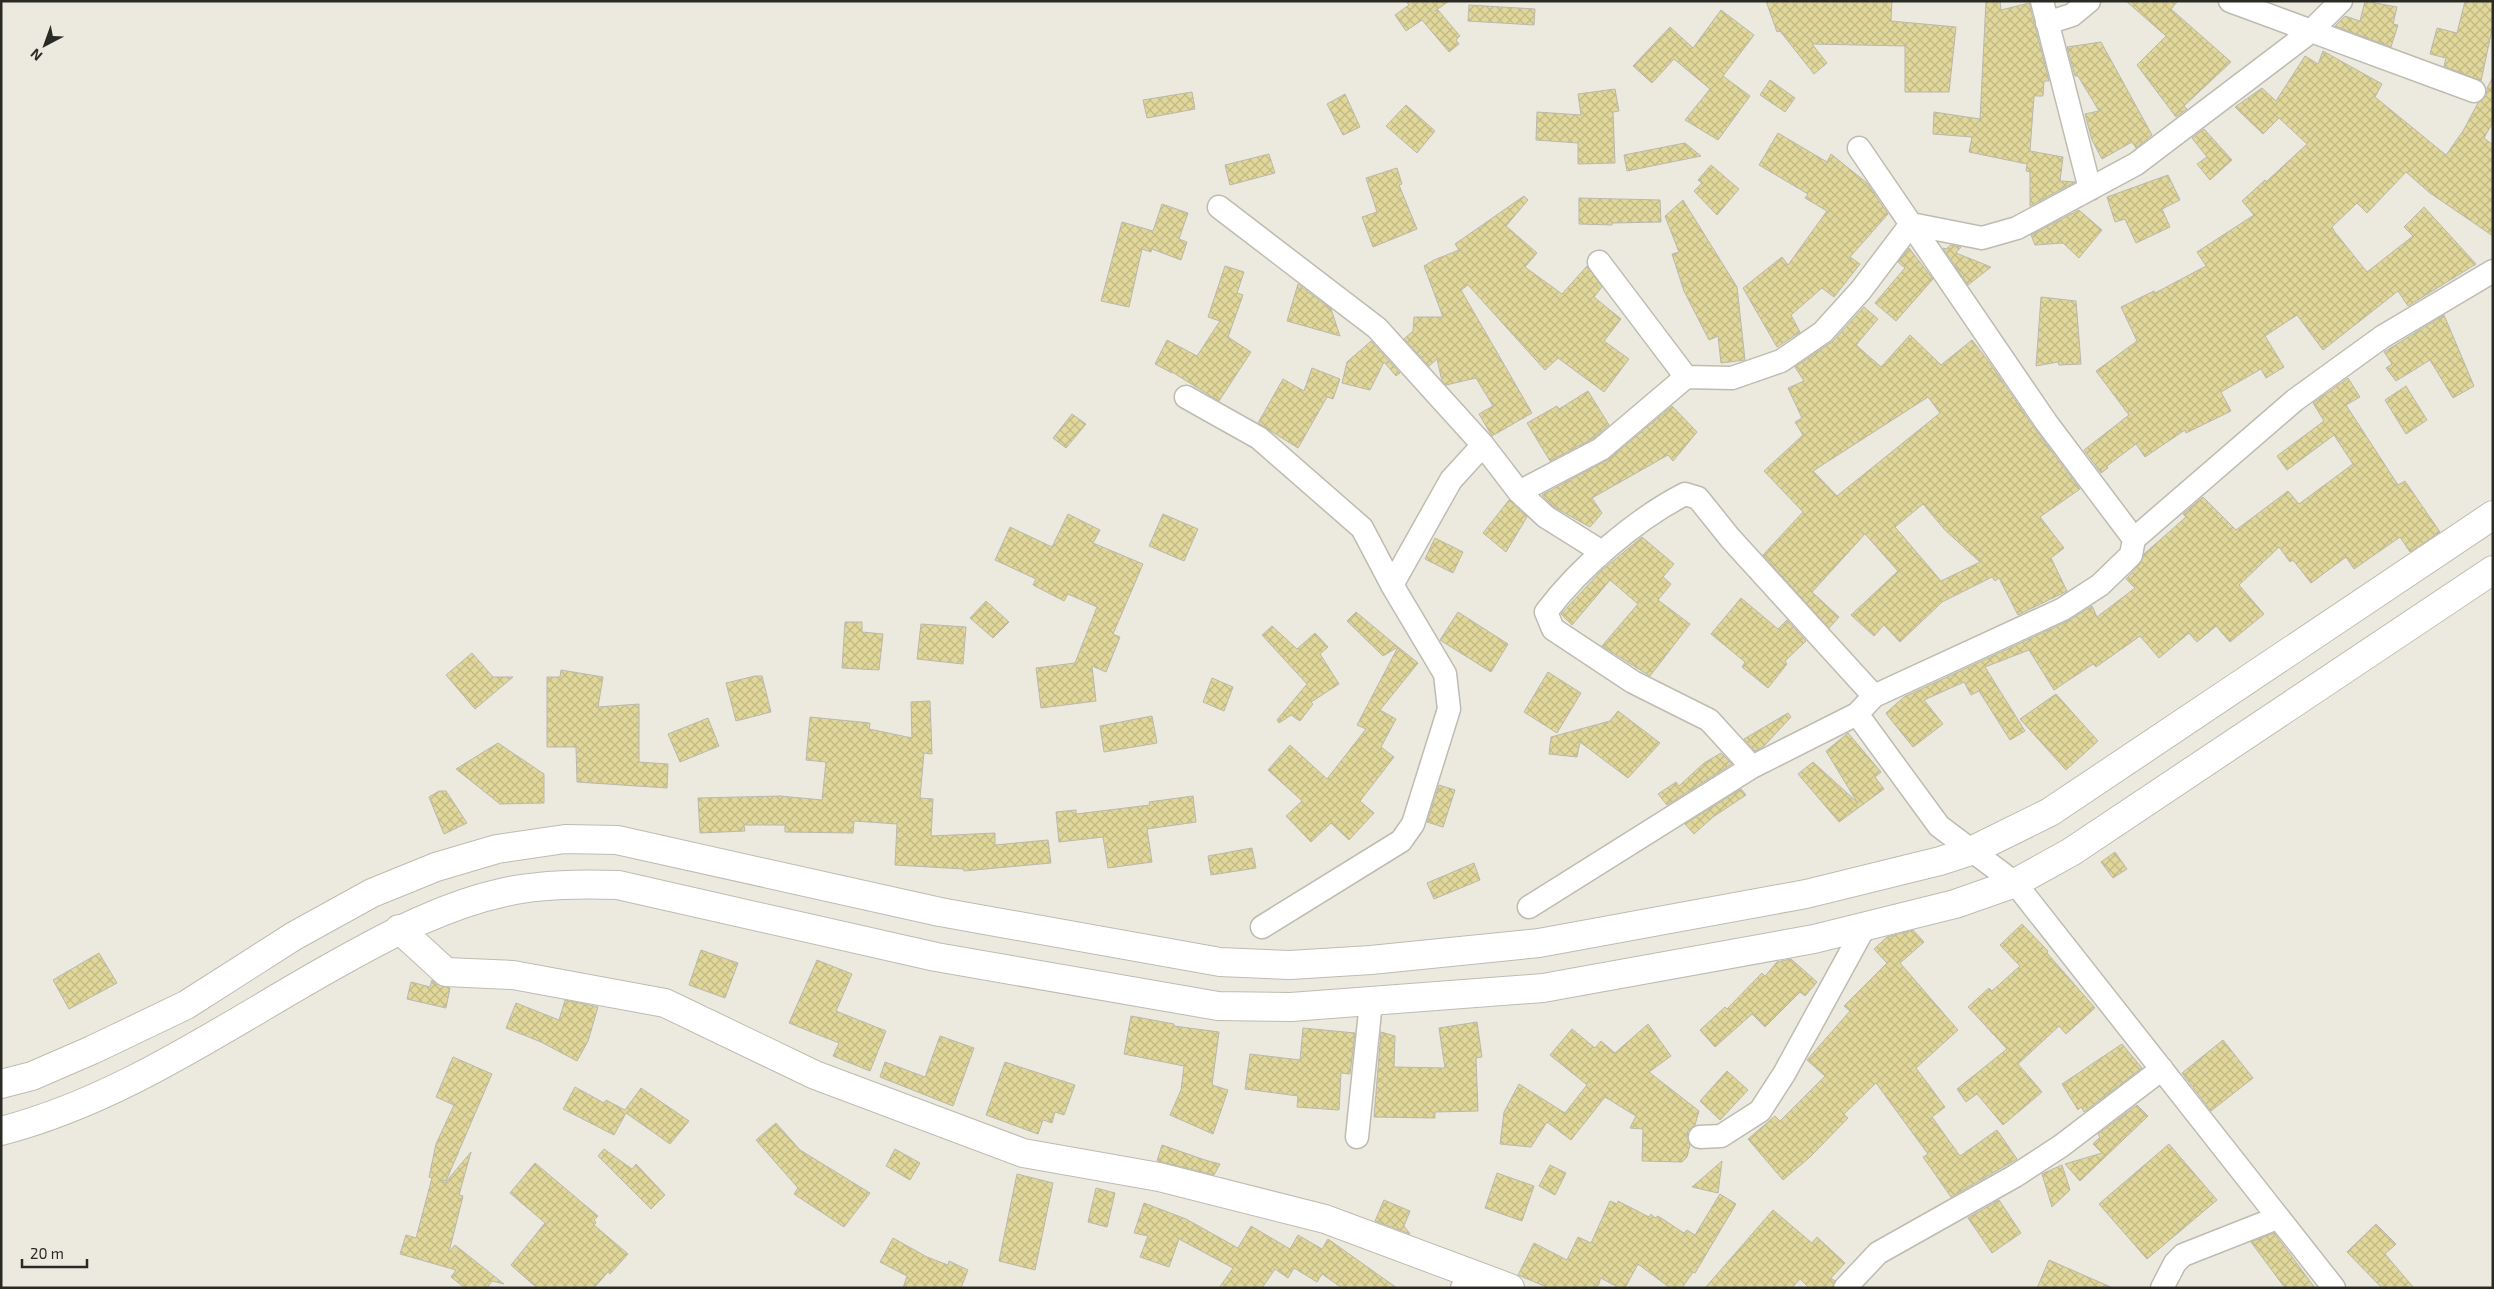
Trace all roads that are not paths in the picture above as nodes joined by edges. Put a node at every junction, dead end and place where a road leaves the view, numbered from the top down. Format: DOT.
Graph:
graph roads {
  1 [pos="2042,1"];
  2 [pos="2089,1"];
  3 [pos="2230,1"];
  4 [pos="2341,1"];
  5 [pos="2047,23"];
  6 [pos="2310,32"];
  7 [pos="2474,91"];
  8 [pos="1859,148"];
  9 [pos="2090,189"];
  10 [pos="1219,207"];
  11 [pos="1911,224"];
  12 [pos="1599,262"];
  13 [pos="2493,271"];
  14 [pos="1686,377"];
  15 [pos="1186,397"];
  16 [pos="1483,445"];
  17 [pos="1519,492"];
  18 [pos="2493,515"];
  19 [pos="2134,539"];
  20 [pos="1602,552"];
  21 [pos="2493,570"];
  22 [pos="1392,585"];
  23 [pos="1874,696"];
  24 [pos="1857,714"];
  25 [pos="1752,767"];
  26 [pos="1971,851"];
  27 [pos="2015,883"];
  28 [pos="1529,907"];
  29 [pos="1262,927"];
  30 [pos="1864,928"];
  31 [pos="399,929"];
  32 [pos="1371,1002"];
  33 [pos="2162,1069"];
  34 [pos="1,1084"];
  35 [pos="1,1131"];
  36 [pos="1357,1137"];
  37 [pos="1700,1137"];
  38 [pos="2277,1218"];
  39 [pos="1467,1280"];
  40 [pos="1510,1288"];
  41 [pos="1845,1288"];
  42 [pos="2162,1288"];
  43 [pos="2334,1288"];
  1 -- 5 [label="street"];
  2 -- 5 [label="street"];
  3 -- 6 [label="street"];
  4 -- 6 [label="street"];
  5 -- 9 [label="street"];
  6 -- 7 [label="street"];
  6 -- 9 [label="street"];
  8 -- 11 [label="street"];
  9 -- 11 [label="street"];
  10 -- 16 [label="street"];
  11 -- 14 [label="street"];
  11 -- 19 [label="street"];
  12 -- 14 [label="street"];
  13 -- 19 [label="street"];
  14 -- 17 [label="street"];
  15 -- 22 [label="street"];
  16 -- 17 [label="street"];
  16 -- 22 [label="street"];
  17 -- 20 [label="street"];
  18 -- 26 [label="main road"];
  19 -- 23 [label="street"];
  20 -- 23 [label="street"];
  20 -- 25 [label="street"];
  21 -- 27 [label="main road"];
  22 -- 29 [label="street"];
  23 -- 24 [label="street"];
  24 -- 25 [label="street"];
  24 -- 26 [label="street"];
  25 -- 28 [label="street"];
  26 -- 27 [label="street"];
  26 -- 34 [label="main road"];
  27 -- 30 [label="main road"];
  27 -- 33 [label="street"];
  30 -- 32 [label="main road"];
  30 -- 37 [label="street"];
  31 -- 32 [label="main road"];
  31 -- 35 [label="main road"];
  31 -- 39 [label="main road"];
  32 -- 36 [label="street"];
  33 -- 38 [label="street"];
  33 -- 41 [label="street"];
  38 -- 42 [label="street"];
  38 -- 43 [label="street"];
  39 -- 40 [label="main road"];
}
